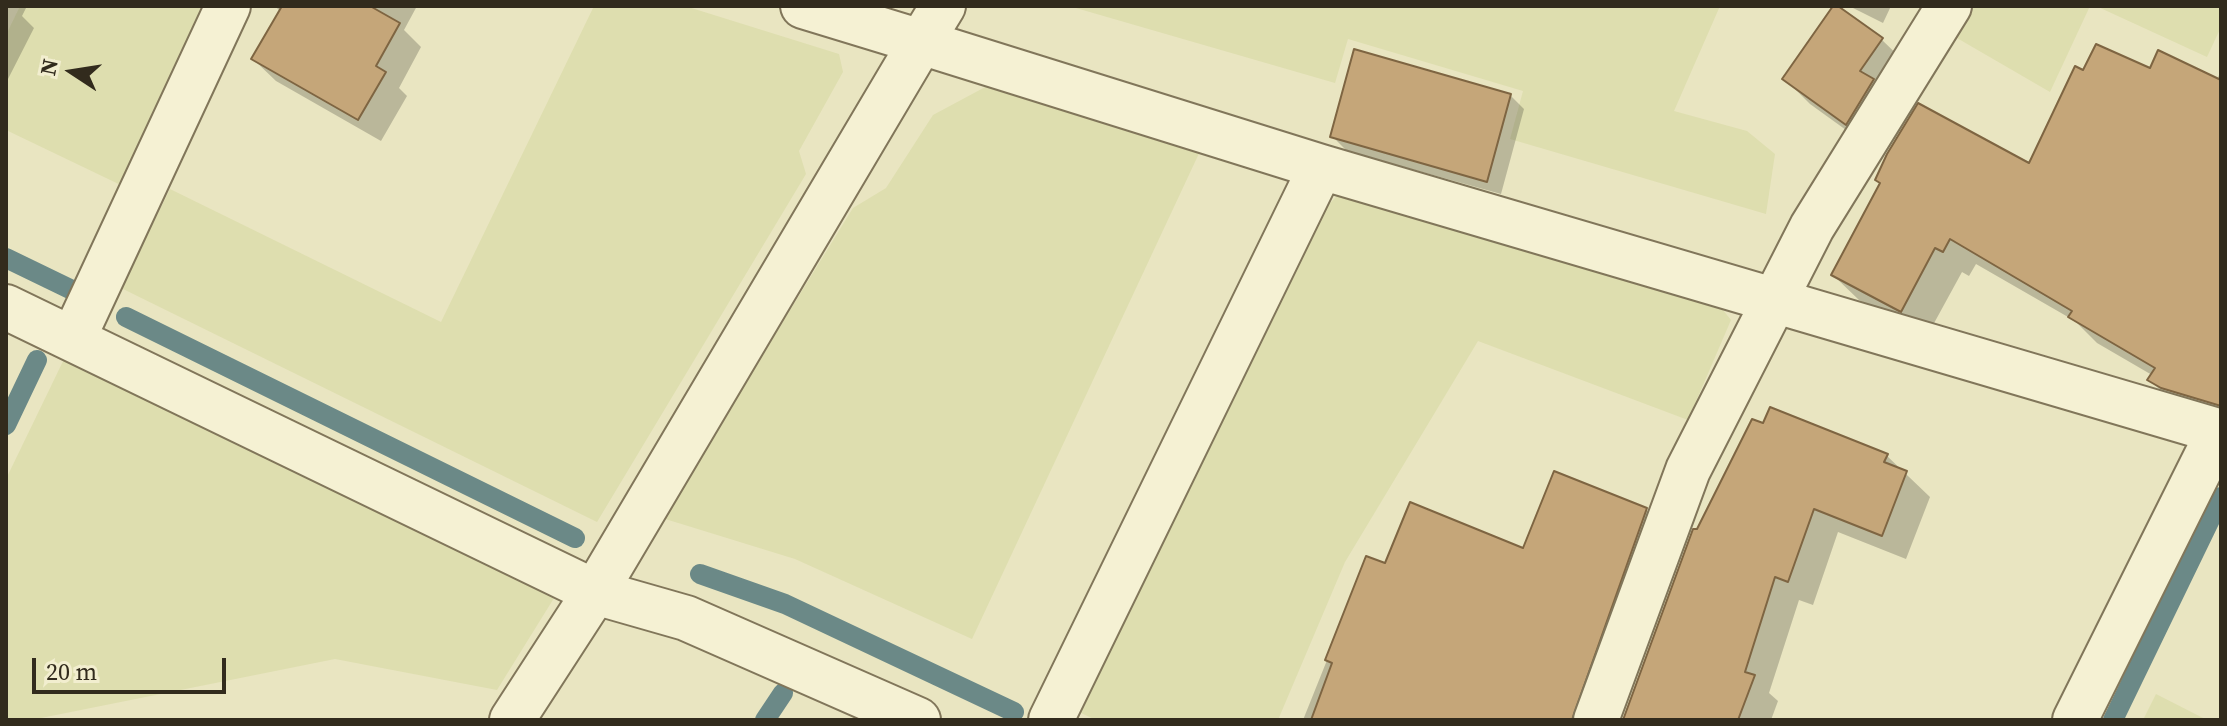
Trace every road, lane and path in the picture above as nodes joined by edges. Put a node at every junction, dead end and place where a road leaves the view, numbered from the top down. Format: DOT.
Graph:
graph roads {
  1 [pos="228,6"];
  2 [pos="803,6"];
  3 [pos="1949,6"];
  4 [pos="932,24"];
  5 [pos="1321,167"];
  6 [pos="1776,300"];
  7 [pos="6,307"];
  8 [pos="73,339"];
  9 [pos="2220,432"];
  10 [pos="595,592"];
  11 [pos="512,720"];
  12 [pos="918,720"];
  13 [pos="1051,720"];
  14 [pos="1596,720"];
  15 [pos="2075,720"];
  1 -- 8 [label="street"];
  2 -- 4 [label="street"];
  3 -- 6 [label="street"];
  4 -- 5 [label="street"];
  4 -- 10 [label="street"];
  5 -- 6 [label="street"];
  5 -- 13 [label="street"];
  6 -- 9 [label="street"];
  6 -- 14 [label="street"];
  7 -- 8 [label="street"];
  8 -- 10 [label="street"];
  9 -- 15 [label="street"];
  10 -- 11 [label="street"];
  10 -- 12 [label="street"];
}
